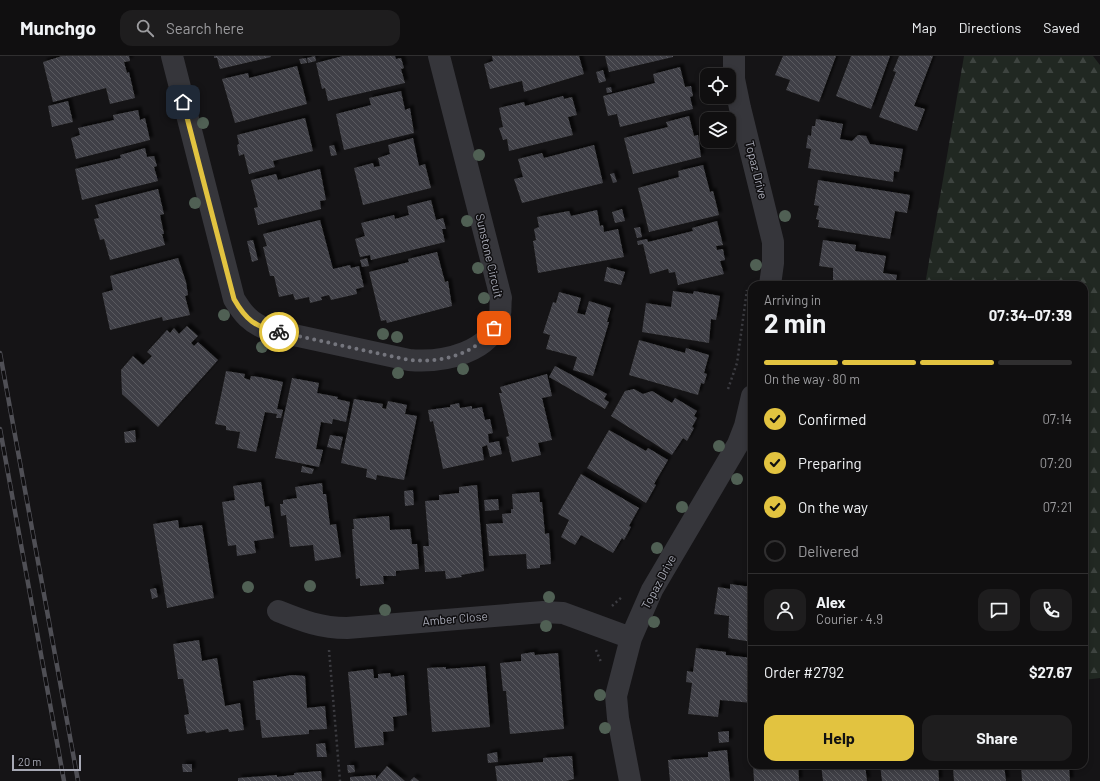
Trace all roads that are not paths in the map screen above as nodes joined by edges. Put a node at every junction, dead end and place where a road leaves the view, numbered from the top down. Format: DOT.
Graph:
graph roads {
  1 [pos="172,56"];
  2 [pos="439,56"];
  3 [pos="734,56"];
  4 [pos="771,281"];
  5 [pos="748,413"];
  6 [pos="278,611"];
  7 [pos="631,638"];
  8 [pos="630,781"];
  1 -- 2 [label="street, Sunstone Circuit"];
  3 -- 4 [label="street, Topaz Drive"];
  5 -- 7 [label="street, Topaz Drive"];
  6 -- 7 [label="street, Amber Close"];
  7 -- 8 [label="street, Topaz Drive"];
}
